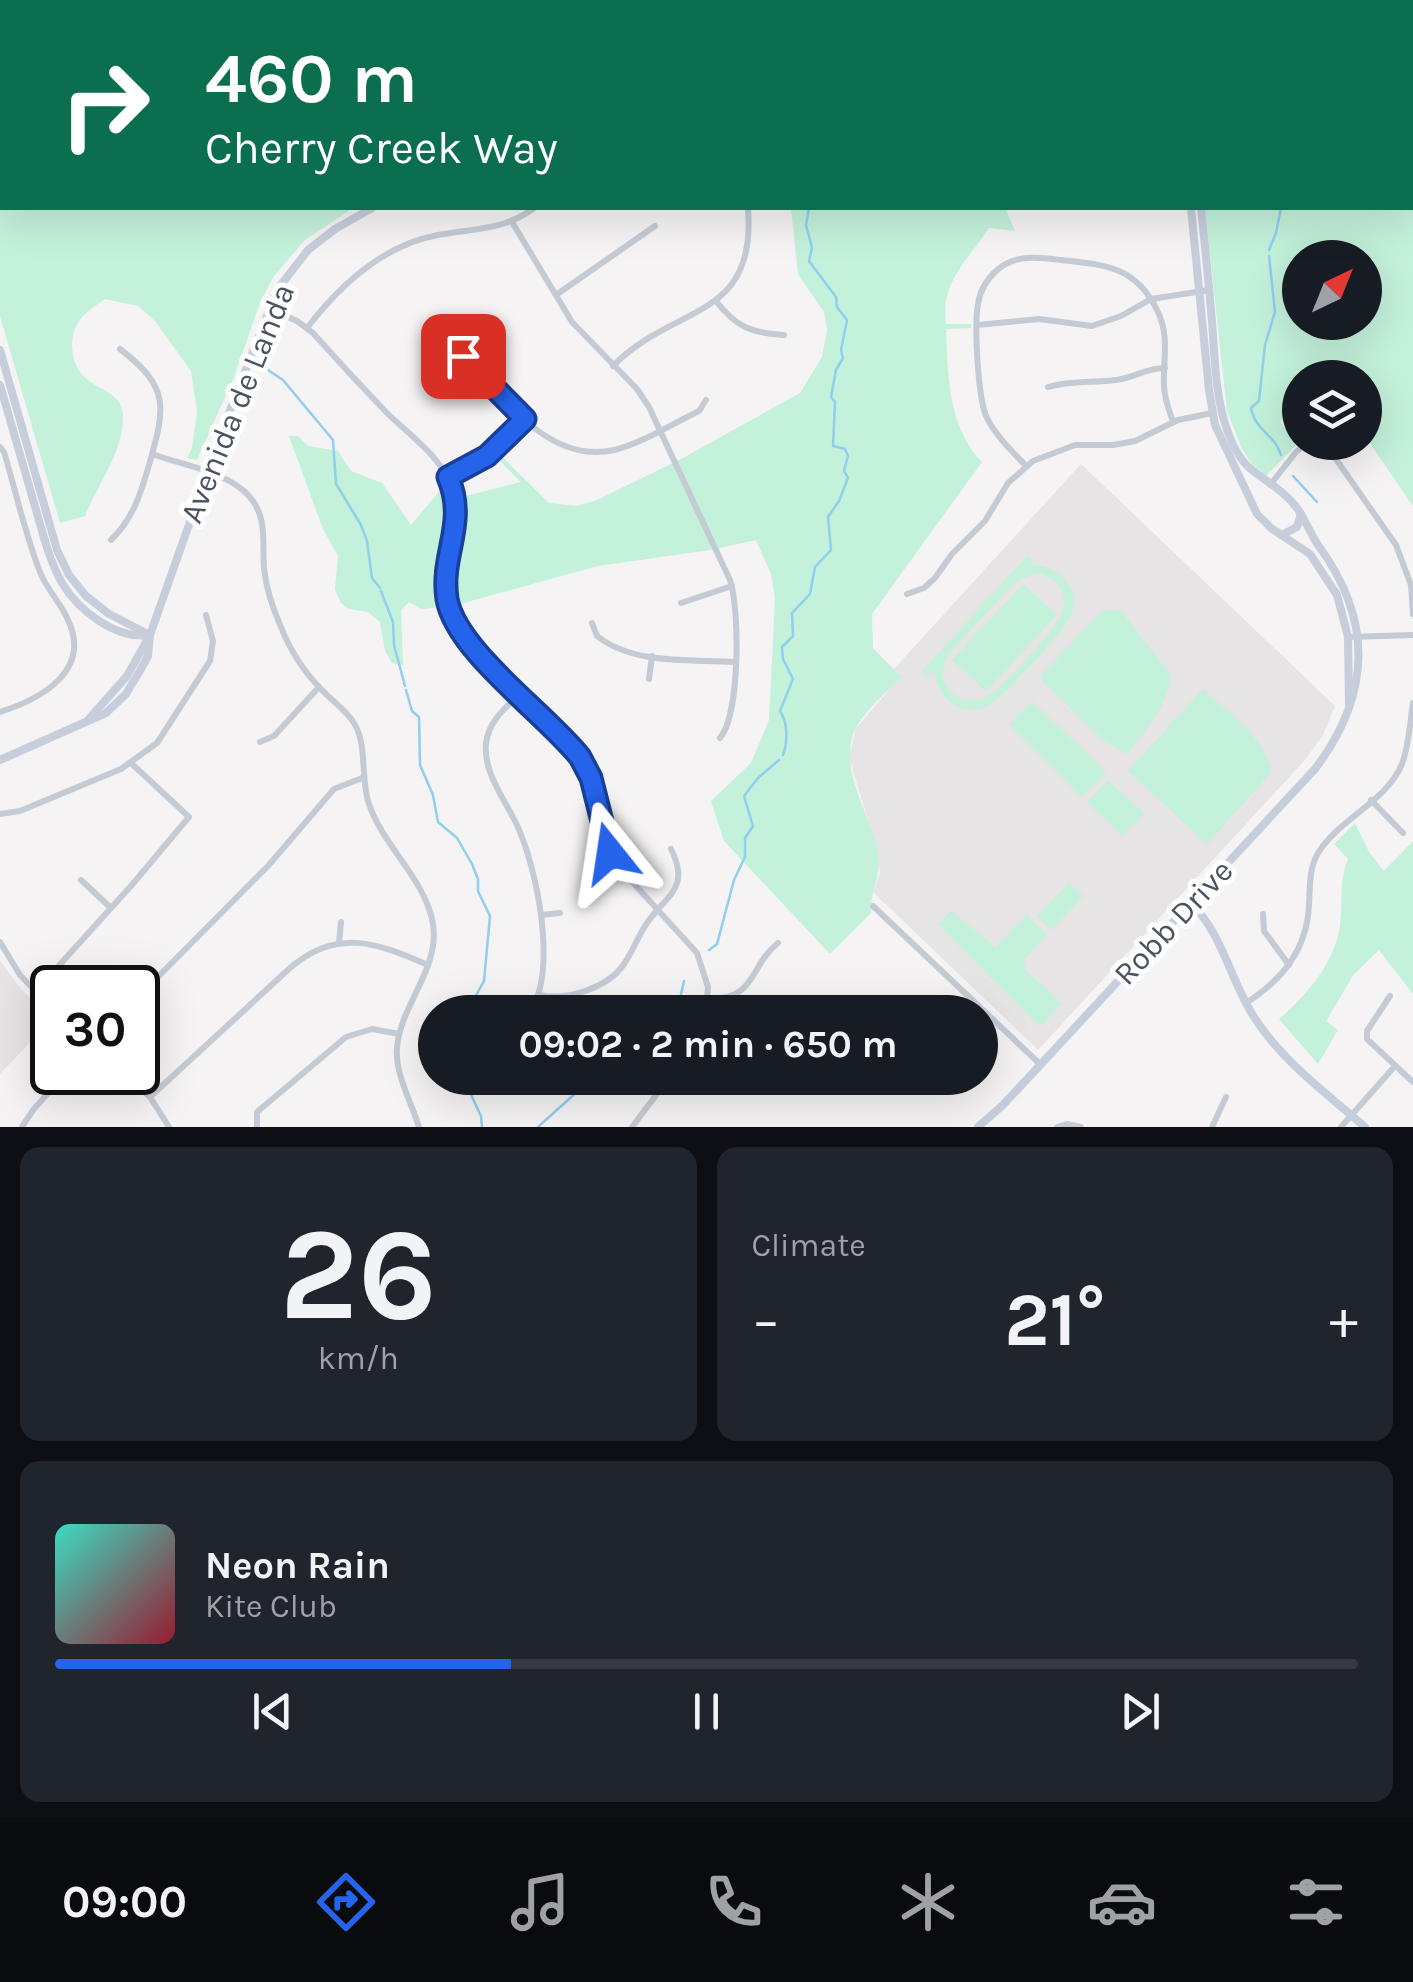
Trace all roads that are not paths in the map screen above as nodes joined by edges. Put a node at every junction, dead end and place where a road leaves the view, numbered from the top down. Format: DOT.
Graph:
graph roads {
  1 [pos="368,210"];
  2 [pos="531,210"];
  3 [pos="748,210"];
  4 [pos="1192,210"];
  5 [pos="1200,210"];
  6 [pos="512,222"];
  7 [pos="655,226"];
  8 [pos="1205,291"];
  9 [pos="556,295"];
  10 [pos="1151,299"];
  11 [pos="716,301"];
  12 [pos="268,308"];
  13 [pos="978,325"];
  14 [pos="306,328"];
  15 [pos="784,335"];
  16 [pos="459,343"];
  17 [pos="120,348"];
  18 [pos="0,350"];
  19 [pos="613,366"];
  20 [pos="1165,368"];
  21 [pos="0,385"];
  22 [pos="1048,387"];
  23 [pos="706,400"];
  24 [pos="1212,413"];
  25 [pos="525,419"];
  26 [pos="1173,422"];
  27 [pos="660,430"];
  28 [pos="0,447"];
  29 [pos="152,454"];
  30 [pos="1290,460"];
  31 [pos="1337,460"];
  32 [pos="1026,466"];
  33 [pos="207,474"];
  34 [pos="448,477"];
  35 [pos="1270,485"];
  36 [pos="1252,504"];
  37 [pos="1300,512"];
  38 [pos="1282,534"];
  39 [pos="111,540"];
  40 [pos="732,586"];
  41 [pos="907,594"];
  42 [pos="681,603"];
  43 [pos="1413,614"];
  44 [pos="206,616"];
  45 [pos="592,622"];
  46 [pos="1413,634"];
  47 [pos="150,635"];
  48 [pos="1353,637"];
  49 [pos="652,656"];
  50 [pos="734,662"];
  51 [pos="649,680"];
  52 [pos="319,687"];
  53 [pos="520,694"];
  54 [pos="1413,703"];
  55 [pos="0,712"];
  56 [pos="720,738"];
  57 [pos="260,742"];
  58 [pos="0,760"];
  59 [pos="132,764"];
  60 [pos="362,778"];
  61 [pos="1371,800"];
  62 [pos="0,814"];
  63 [pos="1403,833"];
  64 [pos="672,850"];
  65 [pos="81,880"];
  66 [pos="1190,902"];
  67 [pos="873,906"];
  68 [pos="112,908"];
  69 [pos="659,910"];
  70 [pos="560,913"];
  71 [pos="1263,914"];
  72 [pos="541,915"];
  73 [pos="340,922"];
  74 [pos="0,942"];
  75 [pos="339,943"];
  76 [pos="778,943"];
  77 [pos="60,965"];
  78 [pos="428,965"];
  79 [pos="1290,965"];
  80 [pos="160,975"];
  81 [pos="30,986"];
  82 [pos="540,995"];
  83 [pos="571,995"];
  84 [pos="708,995"];
  85 [pos="734,995"];
  86 [pos="1390,996"];
  87 [pos="1246,1003"];
  88 [pos="399,1034"];
  89 [pos="1041,1065"];
  90 [pos="1395,1066"];
  91 [pos="1413,1082"];
  92 [pos="46,1095"];
  93 [pos="147,1095"];
  94 [pos="656,1095"];
  95 [pos="1226,1097"];
  96 [pos="150,1098"];
  97 [pos="1351,1116"];
  98 [pos="22,1127"];
  99 [pos="169,1127"];
  100 [pos="257,1127"];
  101 [pos="418,1127"];
  102 [pos="632,1127"];
  103 [pos="978,1127"];
  104 [pos="1058,1127"];
  105 [pos="1081,1127"];
  106 [pos="1212,1127"];
  107 [pos="1341,1127"];
  108 [pos="1364,1127"];
  1 -- 12 [label="street, Avenida de Landa"];
  2 -- 6 [label="street"];
  3 -- 11 [label="street"];
  4 -- 8 [label="street, Robb Drive"];
  5 -- 8 [label="street, Robb Drive"];
  6 -- 9 [label="street"];
  6 -- 14 [label="street"];
  7 -- 9 [label="street"];
  8 -- 10 [label="street"];
  8 -- 24 [label="street, Robb Drive"];
  8 -- 35 [label="street, Robb Drive"];
  9 -- 19 [label="street"];
  10 -- 13 [label="street"];
  10 -- 13 [label="street"];
  10 -- 20 [label="street"];
  11 -- 15 [label="street"];
  11 -- 19 [label="street"];
  12 -- 14 [label="street"];
  12 -- 33 [label="street, Avenida de Landa"];
  13 -- 32 [label="street"];
  14 -- 34 [label="street"];
  16 -- 25 [label="street"];
  17 -- 29 [label="street"];
  18 -- 47 [label="street"];
  19 -- 27 [label="street"];
  20 -- 22 [label="street"];
  20 -- 26 [label="street"];
  21 -- 47 [label="street"];
  23 -- 27 [label="street"];
  24 -- 26 [label="street"];
  24 -- 36 [label="street, Robb Drive"];
  25 -- 27 [label="street"];
  25 -- 34 [label="street"];
  26 -- 32 [label="street"];
  27 -- 40 [label="street"];
  28 -- 55 [label="street"];
  29 -- 33 [label="street"];
  29 -- 39 [label="street"];
  30 -- 35 [label="street"];
  31 -- 43 [label="street"];
  32 -- 41 [label="street"];
  33 -- 47 [label="street, Avenida de Landa"];
  33 -- 52 [label="street"];
  34 -- 53 [label="street"];
  35 -- 36 [label="street"];
  35 -- 37 [label="street, Robb Drive"];
  36 -- 38 [label="street, Robb Drive"];
  37 -- 38 [label="street"];
  37 -- 48 [label="street, Robb Drive"];
  38 -- 48 [label="street, Robb Drive"];
  40 -- 42 [label="street"];
  40 -- 50 [label="street"];
  44 -- 59 [label="street"];
  45 -- 49 [label="street"];
  46 -- 48 [label="street"];
  47 -- 58 [label="street, Avenida de Landa"];
  48 -- 66 [label="street, Robb Drive"];
  49 -- 50 [label="street"];
  49 -- 51 [label="street"];
  50 -- 56 [label="street"];
  52 -- 57 [label="street"];
  52 -- 60 [label="street"];
  53 -- 69 [label="street"];
  53 -- 72 [label="street"];
  54 -- 61 [label="street"];
  59 -- 62 [label="street"];
  59 -- 68 [label="street"];
  60 -- 78 [label="street"];
  60 -- 80 [label="street"];
  61 -- 63 [label="street"];
  61 -- 79 [label="street"];
  64 -- 69 [label="street"];
  65 -- 68 [label="street"];
  66 -- 87 [label="street"];
  66 -- 89 [label="street, Robb Drive"];
  67 -- 89 [label="street"];
  68 -- 77 [label="street"];
  69 -- 83 [label="street"];
  69 -- 84 [label="street"];
  70 -- 72 [label="street"];
  71 -- 79 [label="street"];
  72 -- 82 [label="street"];
  73 -- 75 [label="street"];
  74 -- 81 [label="street"];
  75 -- 78 [label="street"];
  75 -- 96 [label="street"];
  76 -- 85 [label="street"];
  78 -- 88 [label="street"];
  79 -- 87 [label="street"];
  86 -- 90 [label="street"];
  87 -- 97 [label="street"];
  88 -- 100 [label="street"];
  88 -- 101 [label="street"];
  89 -- 103 [label="street, Robb Drive"];
  90 -- 91 [label="street"];
  90 -- 97 [label="street"];
  92 -- 98 [label="street"];
  93 -- 96 [label="street"];
  94 -- 102 [label="street"];
  95 -- 106 [label="street"];
  96 -- 99 [label="street"];
  97 -- 107 [label="street"];
  97 -- 108 [label="street"];
  104 -- 105 [label="street"];
}
